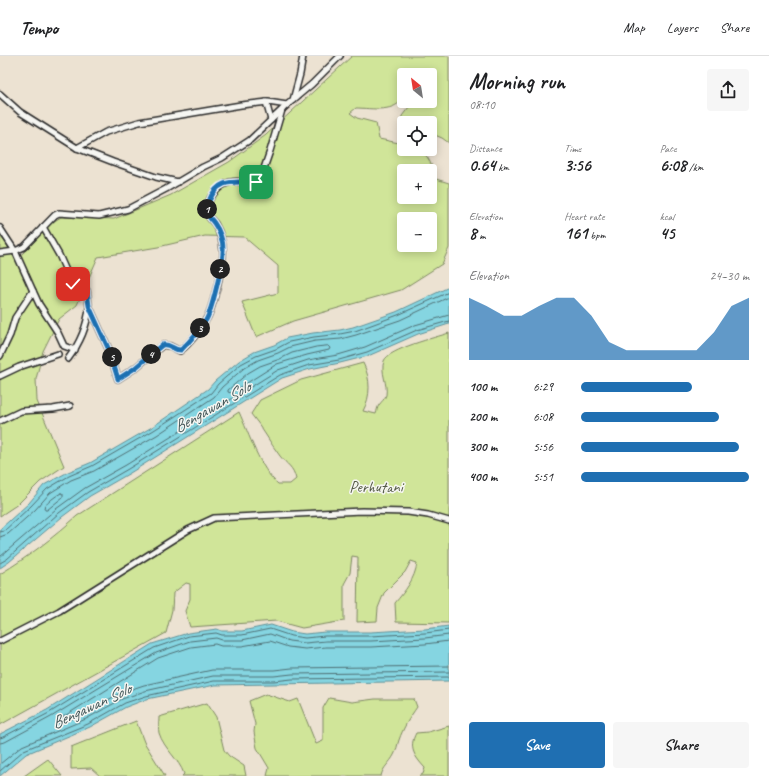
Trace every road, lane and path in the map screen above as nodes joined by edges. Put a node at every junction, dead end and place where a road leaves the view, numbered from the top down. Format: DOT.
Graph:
graph roads {
  1 [pos="303,56"];
  2 [pos="340,56"];
  3 [pos="0,94"];
  4 [pos="293,100"];
  5 [pos="266,102"];
  6 [pos="287,105"];
  7 [pos="282,110"];
  8 [pos="271,120"];
  9 [pos="77,148"];
  10 [pos="178,182"];
  11 [pos="43,227"];
  12 [pos="0,228"];
  13 [pos="15,251"];
  14 [pos="0,254"];
  15 [pos="33,291"];
  16 [pos="89,306"];
  17 [pos="74,350"];
  18 [pos="58,354"];
  19 [pos="0,356"];
  20 [pos="68,359"];
  21 [pos="0,376"];
  22 [pos="70,406"];
  23 [pos="0,421"];
  24 [pos="449,521"];
  25 [pos="0,641"];
  1 -- 4 [label="street"];
  2 -- 4 [label="street"];
  3 -- 9 [label="street"];
  4 -- 6 [label="street"];
  5 -- 6 [label="street"];
  5 -- 8 [label="street"];
  5 -- 9 [label="street"];
  6 -- 7 [label="street"];
  7 -- 8 [label="street"];
  7 -- 16 [label="street"];
  8 -- 10 [label="street"];
  9 -- 10 [label="street"];
  10 -- 11 [label="street"];
  11 -- 13 [label="street"];
  11 -- 16 [label="street"];
  12 -- 13 [label="street"];
  13 -- 14 [label="street"];
  13 -- 15 [label="street"];
  15 -- 17 [label="street"];
  15 -- 19 [label="street"];
  16 -- 17 [label="street"];
  17 -- 20 [label="street"];
  18 -- 21 [label="street"];
  22 -- 23 [label="street"];
  24 -- 25 [label="street"];
}
